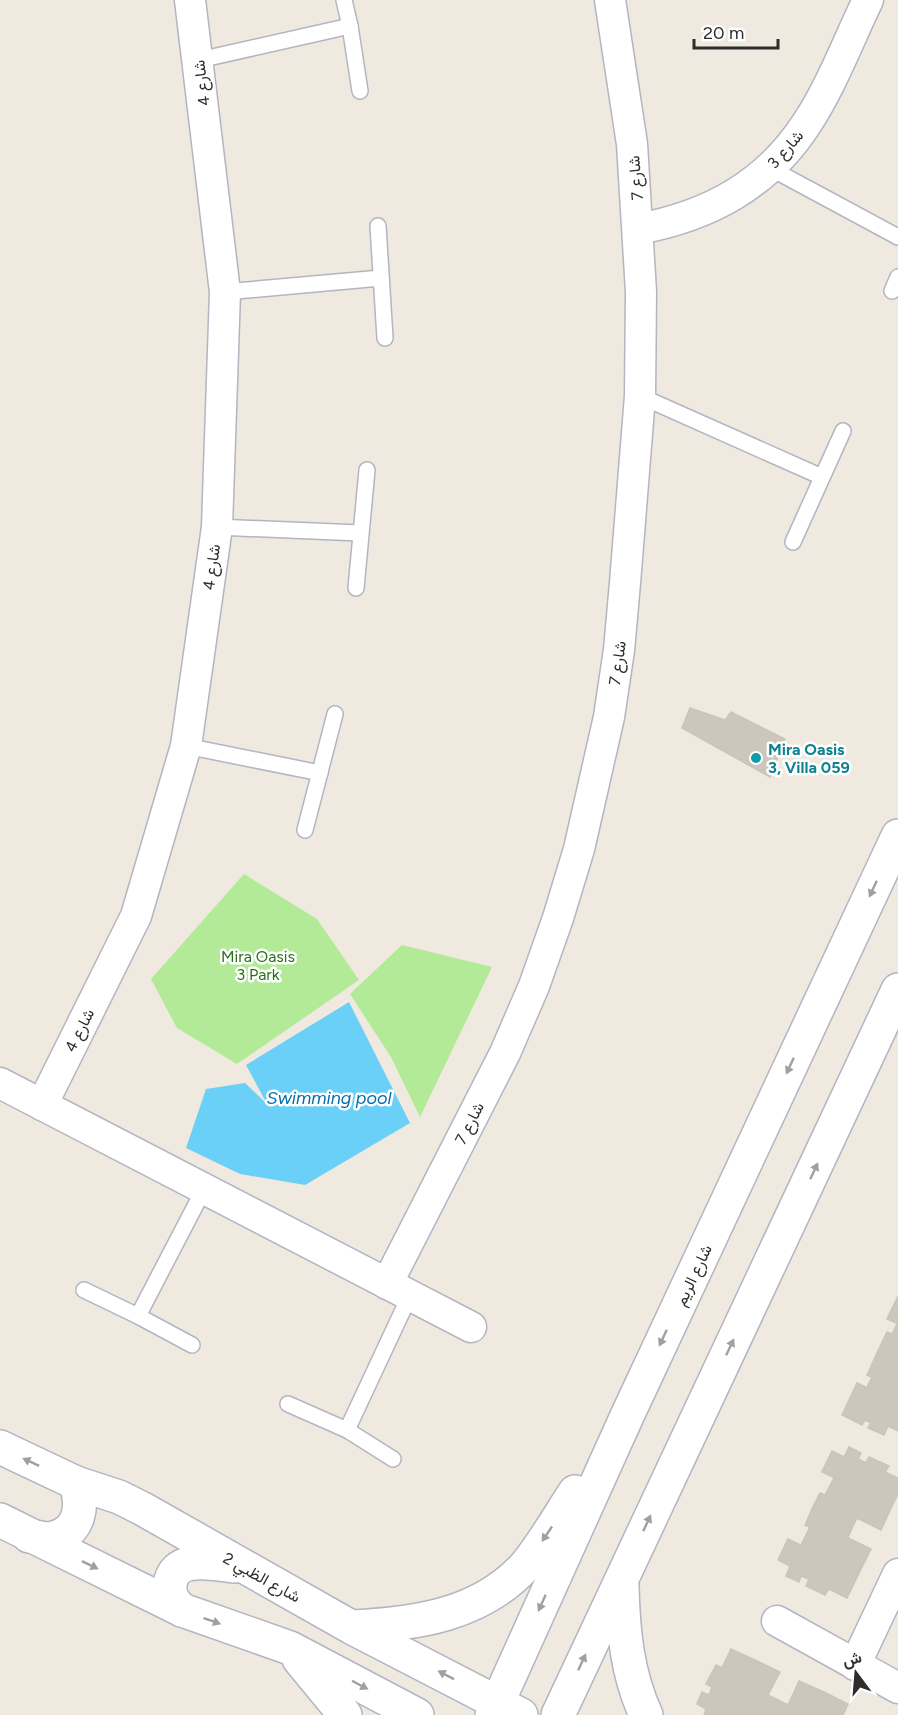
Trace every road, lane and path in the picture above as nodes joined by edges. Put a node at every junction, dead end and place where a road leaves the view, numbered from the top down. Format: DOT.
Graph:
graph roads {
  1 [pos="190,0"];
  2 [pos="344,0"];
  3 [pos="610,0"];
  4 [pos="868,0"];
  5 [pos="350,26"];
  6 [pos="199,60"];
  7 [pos="360,91"];
  8 [pos="770,168"];
  9 [pos="378,226"];
  10 [pos="638,229"];
  11 [pos="898,237"];
  12 [pos="381,278"];
  13 [pos="225,292"];
  14 [pos="385,338"];
  15 [pos="640,396"];
  16 [pos="843,431"];
  17 [pos="367,470"];
  18 [pos="822,477"];
  19 [pos="217,527"];
  20 [pos="360,533"];
  21 [pos="793,542"];
  22 [pos="356,588"];
  23 [pos="335,714"];
  24 [pos="186,746"];
  25 [pos="320,773"];
  26 [pos="305,830"];
  27 [pos="898,837"];
  28 [pos="898,990"];
  29 [pos="0,1083"];
  30 [pos="42,1105"];
  31 [pos="204,1189"];
  32 [pos="84,1290"];
  33 [pos="399,1290"];
  34 [pos="138,1316"];
  35 [pos="471,1327"];
  36 [pos="192,1345"];
  37 [pos="288,1404"];
  38 [pos="627,1416"];
  39 [pos="347,1430"];
  40 [pos="0,1448"];
  41 [pos="393,1459"];
  42 [pos="76,1483"];
  43 [pos="0,1520"];
  44 [pos="29,1536"];
  45 [pos="243,1567"];
  46 [pos="898,1574"];
  47 [pos="622,1576"];
  48 [pos="182,1610"];
  49 [pos="777,1621"];
  50 [pos="351,1627"];
  51 [pos="290,1648"];
  52 [pos="855,1665"];
  53 [pos="898,1688"];
  54 [pos="503,1711"];
  55 [pos="345,1715"];
  56 [pos="417,1715"];
  57 [pos="558,1715"];
  58 [pos="646,1715"];
  1 -- 6 [label="street, شارع 4"];
  2 -- 5 [label="lane"];
  3 -- 10 [label="street, شارع 7"];
  4 -- 8 [label="street, شارع 3"];
  5 -- 6 [label="lane"];
  5 -- 7 [label="lane"];
  6 -- 13 [label="street, شارع 4"];
  8 -- 10 [label="street, شارع 3"];
  8 -- 11 [label="lane"];
  9 -- 12 [label="lane"];
  10 -- 15 [label="street, شارع 7"];
  12 -- 13 [label="lane"];
  12 -- 14 [label="lane"];
  13 -- 19 [label="street, شارع 4"];
  15 -- 18 [label="lane"];
  15 -- 33 [label="street, شارع 7"];
  16 -- 18 [label="lane"];
  17 -- 20 [label="lane"];
  18 -- 21 [label="lane"];
  19 -- 20 [label="lane"];
  19 -- 24 [label="street, شارع 4"];
  20 -- 22 [label="lane"];
  23 -- 25 [label="lane"];
  24 -- 25 [label="lane"];
  24 -- 30 [label="street, شارع 4"];
  25 -- 26 [label="lane"];
  27 -- 38 [label="street, شارع الريم, one-way"];
  47 -- 28 [label="street, one-way"];
  29 -- 30 [label="street"];
  30 -- 31 [label="street"];
  31 -- 33 [label="street"];
  31 -- 34 [label="lane"];
  32 -- 34 [label="lane"];
  33 -- 35 [label="street"];
  33 -- 39 [label="lane"];
  34 -- 36 [label="lane"];
  37 -- 39 [label="lane"];
  38 -- 50 [label="street, one-way"];
  38 -- 54 [label="street, شارع الريم, one-way"];
  39 -- 41 [label="lane"];
  42 -- 40 [label="street, شارع الظبي 2, one-way"];
  42 -- 44 [label="street"];
  42 -- 45 [label="street, شارع الظبي 2"];
  43 -- 44 [label="street"];
  44 -- 48 [label="street, one-way"];
  45 -- 48 [label="street"];
  45 -- 50 [label="street, شارع الظبي 2"];
  46 -- 52 [label="street"];
  57 -- 47 [label="street, one-way"];
  47 -- 58 [label="street"];
  48 -- 51 [label="street, one-way"];
  49 -- 52 [label="street"];
  54 -- 50 [label="street, شارع الظبي 2, one-way"];
  51 -- 55 [label="street"];
  51 -- 56 [label="street, one-way"];
  52 -- 53 [label="street"];
}
